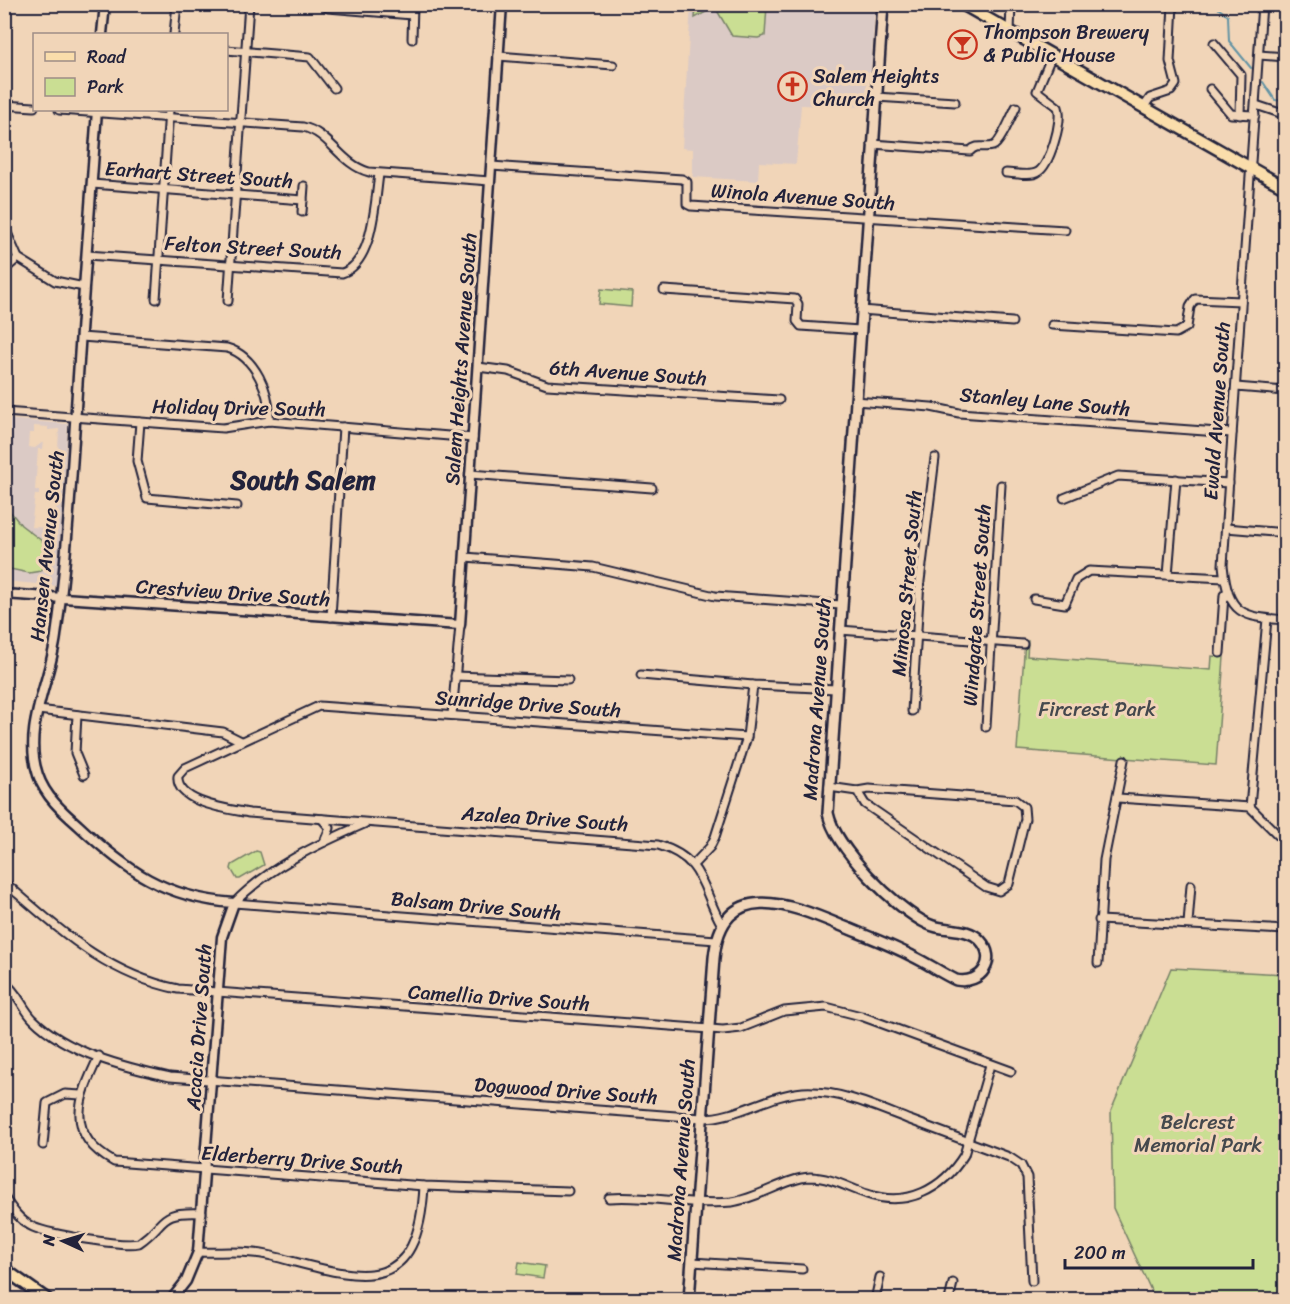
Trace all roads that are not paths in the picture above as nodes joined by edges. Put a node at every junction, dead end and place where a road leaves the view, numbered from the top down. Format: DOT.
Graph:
graph roads {
  1 [pos="105,4"];
  2 [pos="177,4"];
  3 [pos="249,4"];
  4 [pos="413,4"];
  5 [pos="502,4"];
  6 [pos="883,4"];
  7 [pos="962,4"];
  8 [pos="1011,4"];
  9 [pos="1173,4"];
  10 [pos="1262,4"];
  11 [pos="323,5"];
  12 [pos="412,15"];
  13 [pos="1010,32"];
  14 [pos="102,33"];
  15 [pos="174,33"];
  16 [pos="412,39"];
  17 [pos="1214,44"];
  18 [pos="228,50"];
  19 [pos="245,51"];
  20 [pos="1052,55"];
  21 [pos="1259,55"];
  22 [pos="498,56"];
  23 [pos="1286,57"];
  24 [pos="613,65"];
  25 [pos="334,88"];
  26 [pos="1210,89"];
  27 [pos="876,97"];
  28 [pos="955,102"];
  29 [pos="4,105"];
  30 [pos="1256,105"];
  31 [pos="33,107"];
  32 [pos="1016,107"];
  33 [pos="1143,108"];
  34 [pos="97,111"];
  35 [pos="169,111"];
  36 [pos="1240,115"];
  37 [pos="1256,115"];
  38 [pos="1286,115"];
  39 [pos="169,118"];
  40 [pos="241,123"];
  41 [pos="872,144"];
  42 [pos="490,166"];
  43 [pos="1251,169"];
  44 [pos="1006,173"];
  45 [pos="379,174"];
  46 [pos="490,181"];
  47 [pos="92,184"];
  48 [pos="304,186"];
  49 [pos="1286,188"];
  50 [pos="164,189"];
  51 [pos="234,194"];
  52 [pos="303,200"];
  53 [pos="302,212"];
  54 [pos="868,218"];
  55 [pos="4,226"];
  56 [pos="1065,230"];
  57 [pos="87,255"];
  58 [pos="18,258"];
  59 [pos="159,260"];
  60 [pos="230,265"];
  61 [pos="4,270"];
  62 [pos="84,287"];
  63 [pos="664,290"];
  64 [pos="156,299"];
  65 [pos="228,301"];
  66 [pos="1241,301"];
  67 [pos="861,310"];
  68 [pos="1012,322"];
  69 [pos="1052,325"];
  70 [pos="860,330"];
  71 [pos="81,337"];
  72 [pos="478,367"];
  73 [pos="1236,387"];
  74 [pos="1286,391"];
  75 [pos="779,400"];
  76 [pos="855,401"];
  77 [pos="4,412"];
  78 [pos="76,418"];
  79 [pos="269,421"];
  80 [pos="140,422"];
  81 [pos="343,427"];
  82 [pos="1232,433"];
  83 [pos="473,438"];
  84 [pos="935,458"];
  85 [pos="470,474"];
  86 [pos="1176,479"];
  87 [pos="1229,483"];
  88 [pos="1001,485"];
  89 [pos="652,488"];
  90 [pos="1064,498"];
  91 [pos="237,506"];
  92 [pos="1226,528"];
  93 [pos="1286,533"];
  94 [pos="465,557"];
  95 [pos="1168,575"];
  96 [pos="1224,578"];
  97 [pos="1228,591"];
  98 [pos="4,594"];
  99 [pos="61,598"];
  100 [pos="1034,599"];
  101 [pos="842,605"];
  102 [pos="331,617"];
  103 [pos="1267,619"];
  104 [pos="1286,620"];
  105 [pos="460,625"];
  106 [pos="840,630"];
  107 [pos="916,636"];
  108 [pos="991,641"];
  109 [pos="1023,644"];
  110 [pos="1220,653"];
  111 [pos="641,675"];
  112 [pos="455,676"];
  113 [pos="568,680"];
  114 [pos="753,685"];
  115 [pos="836,689"];
  116 [pos="38,710"];
  117 [pos="912,711"];
  118 [pos="77,715"];
  119 [pos="452,716"];
  120 [pos="986,728"];
  121 [pos="747,737"];
  122 [pos="241,741"];
  123 [pos="1124,760"];
  124 [pos="84,775"];
  125 [pos="178,776"];
  126 [pos="829,787"];
  127 [pos="857,792"];
  128 [pos="1118,798"];
  129 [pos="1250,807"];
  130 [pos="322,819"];
  131 [pos="364,824"];
  132 [pos="324,842"];
  133 [pos="1286,843"];
  134 [pos="693,865"];
  135 [pos="4,882"];
  136 [pos="1191,885"];
  137 [pos="234,903"];
  138 [pos="1099,920"];
  139 [pos="1188,924"];
  140 [pos="722,925"];
  141 [pos="1286,930"];
  142 [pos="716,940"];
  143 [pos="1098,963"];
  144 [pos="4,982"];
  145 [pos="217,994"];
  146 [pos="708,1030"];
  147 [pos="99,1056"];
  148 [pos="990,1065"];
  149 [pos="1011,1071"];
  150 [pos="211,1082"];
  151 [pos="81,1095"];
  152 [pos="702,1118"];
  153 [pos="969,1142"];
  154 [pos="43,1145"];
  155 [pos="205,1170"];
  156 [pos="424,1186"];
  157 [pos="568,1191"];
  158 [pos="4,1197"];
  159 [pos="609,1198"];
  160 [pos="696,1202"];
  161 [pos="202,1213"];
  162 [pos="198,1252"];
  163 [pos="692,1262"];
  164 [pos="4,1269"];
  165 [pos="802,1269"];
  166 [pos="880,1277"];
  167 [pos="1032,1281"];
  168 [pos="952,1283"];
  169 [pos="48,1299"];
  170 [pos="171,1299"];
  171 [pos="689,1299"];
  172 [pos="874,1299"];
  173 [pos="949,1299"];
  1 -- 14 [label="street"];
  2 -- 15 [label="street"];
  3 -- 19 [label="street"];
  4 -- 12 [label="street"];
  5 -- 22 [label="street, Salem Heights Avenue South"];
  6 -- 27 [label="main road, Madrona Avenue South"];
  7 -- 13 [label="main road"];
  8 -- 13 [label="street"];
  9 -- 33 [label="street"];
  10 -- 21 [label="street, Ewald Avenue South"];
  11 -- 12 [label="street"];
  12 -- 16 [label="street"];
  13 -- 20 [label="main road"];
  17 -- 36 [label="street"];
  18 -- 19 [label="street"];
  19 -- 25 [label="street"];
  19 -- 40 [label="street"];
  20 -- 33 [label="main road"];
  20 -- 44 [label="street"];
  21 -- 23 [label="street"];
  21 -- 30 [label="street, Ewald Avenue South"];
  22 -- 24 [label="street"];
  22 -- 42 [label="street, Salem Heights Avenue South"];
  26 -- 36 [label="street"];
  27 -- 28 [label="street"];
  27 -- 41 [label="main road, Madrona Avenue South"];
  29 -- 31 [label="street"];
  30 -- 37 [label="street, Ewald Avenue South"];
  30 -- 38 [label="street"];
  32 -- 41 [label="street"];
  33 -- 43 [label="main road"];
  34 -- 39 [label="street"];
  34 -- 47 [label="street, Hansen Avenue South"];
  35 -- 39 [label="street"];
  36 -- 37 [label="street"];
  37 -- 43 [label="street, Ewald Avenue South"];
  39 -- 40 [label="street"];
  39 -- 50 [label="street"];
  40 -- 45 [label="street"];
  40 -- 51 [label="street"];
  41 -- 54 [label="main road, Madrona Avenue South"];
  42 -- 46 [label="street, Salem Heights Avenue South"];
  42 -- 54 [label="street, Winola Avenue South"];
  43 -- 49 [label="main road"];
  43 -- 66 [label="street, Ewald Avenue South"];
  45 -- 46 [label="street"];
  45 -- 60 [label="street, Felton Street South"];
  46 -- 72 [label="street, Salem Heights Avenue South"];
  47 -- 50 [label="street, Earhart Street South"];
  47 -- 57 [label="street, Hansen Avenue South"];
  48 -- 52 [label="street, Earhart Street South"];
  50 -- 51 [label="street, Earhart Street South"];
  50 -- 59 [label="street"];
  51 -- 52 [label="street, Earhart Street South"];
  51 -- 60 [label="street"];
  52 -- 53 [label="street, Earhart Street South"];
  54 -- 56 [label="street, Winola Avenue South"];
  54 -- 67 [label="main road, Madrona Avenue South"];
  55 -- 58 [label="street"];
  57 -- 59 [label="street, Felton Street South"];
  57 -- 62 [label="street, Hansen Avenue South"];
  58 -- 61 [label="street"];
  58 -- 62 [label="street"];
  59 -- 60 [label="street, Felton Street South"];
  59 -- 64 [label="street"];
  60 -- 65 [label="street"];
  62 -- 71 [label="street, Hansen Avenue South"];
  63 -- 70 [label="street"];
  66 -- 69 [label="street"];
  66 -- 73 [label="street, Ewald Avenue South"];
  67 -- 68 [label="street"];
  67 -- 70 [label="main road, Madrona Avenue South"];
  70 -- 76 [label="main road, Madrona Avenue South"];
  71 -- 78 [label="street, Hansen Avenue South"];
  71 -- 79 [label="street"];
  72 -- 75 [label="street, 6th Avenue South"];
  72 -- 83 [label="street, Salem Heights Avenue South"];
  73 -- 74 [label="street"];
  73 -- 82 [label="street, Ewald Avenue South"];
  76 -- 82 [label="street, Stanley Lane South"];
  76 -- 101 [label="main road, Madrona Avenue South"];
  77 -- 78 [label="street, Holiday Drive South"];
  78 -- 80 [label="street, Holiday Drive South"];
  78 -- 99 [label="street, Hansen Avenue South"];
  79 -- 80 [label="street, Holiday Drive South"];
  79 -- 81 [label="street, Holiday Drive South"];
  80 -- 91 [label="street"];
  81 -- 83 [label="street, Holiday Drive South"];
  81 -- 102 [label="street"];
  82 -- 87 [label="street, Ewald Avenue South"];
  83 -- 85 [label="street, Salem Heights Avenue South"];
  84 -- 107 [label="street, Mimosa Street South"];
  85 -- 89 [label="street"];
  85 -- 94 [label="street, Salem Heights Avenue South"];
  86 -- 87 [label="street"];
  86 -- 90 [label="street"];
  86 -- 95 [label="street"];
  87 -- 92 [label="street, Ewald Avenue South"];
  88 -- 108 [label="street, Windgate Street South"];
  92 -- 93 [label="street"];
  92 -- 96 [label="street, Ewald Avenue South"];
  94 -- 101 [label="street"];
  94 -- 105 [label="street, Salem Heights Avenue South"];
  95 -- 96 [label="street"];
  95 -- 100 [label="street"];
  96 -- 97 [label="street, Ewald Avenue South"];
  97 -- 103 [label="street"];
  97 -- 110 [label="street, Ewald Avenue South"];
  98 -- 99 [label="street, Crestview Drive South"];
  99 -- 102 [label="street, Crestview Drive South"];
  99 -- 116 [label="street, Hansen Avenue South"];
  101 -- 106 [label="main road, Madrona Avenue South"];
  102 -- 105 [label="street, Crestview Drive South"];
  103 -- 104 [label="street"];
  103 -- 129 [label="street"];
  105 -- 112 [label="street, Salem Heights Avenue South"];
  106 -- 107 [label="street"];
  106 -- 115 [label="main road, Madrona Avenue South"];
  107 -- 108 [label="street"];
  107 -- 117 [label="street, Mimosa Street South"];
  108 -- 109 [label="street"];
  108 -- 120 [label="street, Windgate Street South"];
  111 -- 114 [label="street"];
  112 -- 113 [label="street"];
  112 -- 119 [label="street, Salem Heights Avenue South"];
  114 -- 115 [label="street"];
  114 -- 121 [label="street"];
  115 -- 126 [label="main road, Madrona Avenue South"];
  116 -- 118 [label="street"];
  116 -- 137 [label="street, Hansen Avenue South"];
  118 -- 122 [label="street"];
  118 -- 124 [label="street"];
  119 -- 121 [label="street, Sunridge Drive South"];
  119 -- 122 [label="street, Sunridge Drive South"];
  121 -- 134 [label="street"];
  122 -- 125 [label="street, Sunridge Drive South"];
  123 -- 128 [label="street"];
  125 -- 130 [label="street, Azalea Drive South"];
  126 -- 127 [label="street"];
  126 -- 140 [label="main road, Madrona Avenue South"];
  127 -- 127 [label="street"];
  128 -- 129 [label="street"];
  128 -- 138 [label="street"];
  129 -- 133 [label="street"];
  130 -- 131 [label="street, Azalea Drive South"];
  130 -- 132 [label="street"];
  131 -- 132 [label="street, Acacia Drive South"];
  131 -- 134 [label="street, Azalea Drive South"];
  132 -- 137 [label="street, Acacia Drive South"];
  134 -- 140 [label="street, Azalea Drive South"];
  135 -- 145 [label="street, Camellia Drive South"];
  136 -- 139 [label="street"];
  137 -- 142 [label="street, Balsam Drive South"];
  137 -- 145 [label="street, Acacia Drive South"];
  138 -- 139 [label="street"];
  138 -- 143 [label="street"];
  139 -- 141 [label="street"];
  140 -- 142 [label="main road, Madrona Avenue South"];
  142 -- 146 [label="main road, Madrona Avenue South"];
  144 -- 147 [label="street, Dogwood Drive South"];
  145 -- 146 [label="street, Camellia Drive South"];
  145 -- 150 [label="street, Acacia Drive South"];
  146 -- 148 [label="street, Camellia Drive South"];
  146 -- 152 [label="main road, Madrona Avenue South"];
  147 -- 150 [label="street, Dogwood Drive South"];
  147 -- 151 [label="street, Elderberry Drive South"];
  148 -- 149 [label="street, Camellia Drive South"];
  148 -- 153 [label="street"];
  150 -- 152 [label="street, Dogwood Drive South"];
  150 -- 155 [label="street, Acacia Drive South"];
  151 -- 154 [label="street"];
  151 -- 155 [label="street, Elderberry Drive South"];
  152 -- 153 [label="street, Dogwood Drive South"];
  152 -- 160 [label="main road, Madrona Avenue South"];
  153 -- 160 [label="street"];
  153 -- 167 [label="street, Dogwood Drive South"];
  155 -- 156 [label="street, Elderberry Drive South"];
  155 -- 161 [label="street, Acacia Drive South"];
  156 -- 157 [label="street, Elderberry Drive South"];
  156 -- 162 [label="street"];
  158 -- 161 [label="street"];
  159 -- 160 [label="street"];
  160 -- 163 [label="main road, Madrona Avenue South"];
  161 -- 162 [label="street, Acacia Drive South"];
  162 -- 170 [label="street, Acacia Drive South"];
  163 -- 165 [label="street"];
  163 -- 171 [label="main road, Madrona Avenue South"];
  164 -- 169 [label="main road"];
  166 -- 172 [label="street"];
  168 -- 173 [label="street"];
}
